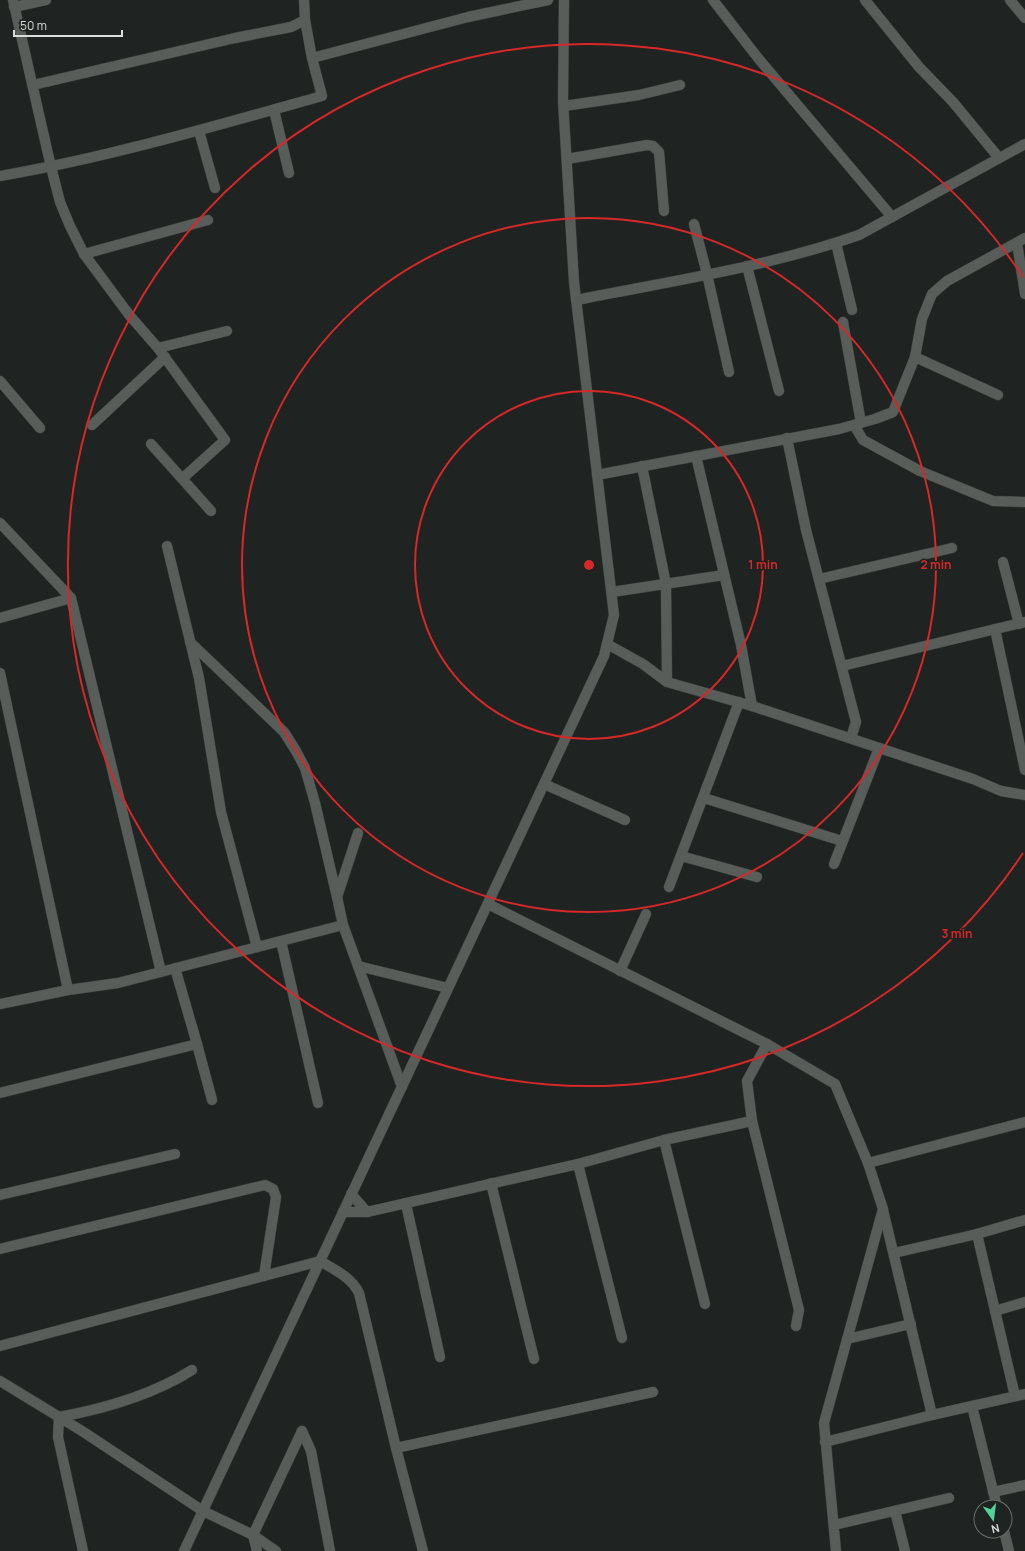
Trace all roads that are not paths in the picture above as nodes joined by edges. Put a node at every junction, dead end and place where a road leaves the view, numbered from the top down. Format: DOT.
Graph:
graph roads {
  1 [pos="46,0"];
  2 [pos="304,0"];
  3 [pos="549,0"];
  4 [pos="713,0"];
  5 [pos="865,0"];
  6 [pos="1010,0"];
  7 [pos="563,2"];
  8 [pos="13,3"];
  9 [pos="1025,18"];
  10 [pos="305,20"];
  11 [pos="312,58"];
  12 [pos="33,85"];
  13 [pos="680,85"];
  14 [pos="564,106"];
  15 [pos="274,110"];
  16 [pos="199,131"];
  17 [pos="1025,144"];
  18 [pos="999,158"];
  19 [pos="567,159"];
  20 [pos="51,167"];
  21 [pos="289,173"];
  22 [pos="0,177"];
  23 [pos="215,188"];
  24 [pos="664,211"];
  25 [pos="892,217"];
  26 [pos="208,220"];
  27 [pos="694,224"];
  28 [pos="1021,240"];
  29 [pos="836,243"];
  30 [pos="84,254"];
  31 [pos="747,266"];
  32 [pos="707,274"];
  33 [pos="1025,294"];
  34 [pos="576,300"];
  35 [pos="852,310"];
  36 [pos="843,322"];
  37 [pos="227,331"];
  38 [pos="158,348"];
  39 [pos="165,357"];
  40 [pos="915,357"];
  41 [pos="729,372"];
  42 [pos="0,381"];
  43 [pos="779,391"];
  44 [pos="998,395"];
  45 [pos="857,424"];
  46 [pos="92,425"];
  47 [pos="40,428"];
  48 [pos="787,438"];
  49 [pos="151,444"];
  50 [pos="696,456"];
  51 [pos="642,466"];
  52 [pos="598,475"];
  53 [pos="183,478"];
  54 [pos="1025,502"];
  55 [pos="211,511"];
  56 [pos="0,523"];
  57 [pos="167,546"];
  58 [pos="952,548"];
  59 [pos="1003,562"];
  60 [pos="724,574"];
  61 [pos="819,579"];
  62 [pos="666,584"];
  63 [pos="612,592"];
  64 [pos="71,598"];
  65 [pos="0,618"];
  66 [pos="1022,623"];
  67 [pos="995,629"];
  68 [pos="189,641"];
  69 [pos="607,644"];
  70 [pos="842,666"];
  71 [pos="0,673"];
  72 [pos="667,682"];
  73 [pos="739,702"];
  74 [pos="752,706"];
  75 [pos="851,738"];
  76 [pos="879,748"];
  77 [pos="1025,770"];
  78 [pos="544,784"];
  79 [pos="1025,795"];
  80 [pos="704,798"];
  81 [pos="625,820"];
  82 [pos="358,833"];
  83 [pos="842,841"];
  84 [pos="681,856"];
  85 [pos="834,864"];
  86 [pos="756,877"];
  87 [pos="669,887"];
  88 [pos="337,897"];
  89 [pos="488,904"];
  90 [pos="646,914"];
  91 [pos="343,925"];
  92 [pos="281,941"];
  93 [pos="257,947"];
  94 [pos="358,966"];
  95 [pos="176,968"];
  96 [pos="620,970"];
  97 [pos="161,972"];
  98 [pos="448,988"];
  99 [pos="68,990"];
  100 [pos="0,1004"];
  101 [pos="197,1044"];
  102 [pos="767,1044"];
  103 [pos="402,1087"];
  104 [pos="0,1093"];
  105 [pos="212,1100"];
  106 [pos="318,1103"];
  107 [pos="752,1121"];
  108 [pos="1025,1122"];
  109 [pos="664,1140"];
  110 [pos="175,1154"];
  111 [pos="868,1162"];
  112 [pos="578,1164"];
  113 [pos="491,1183"];
  114 [pos="352,1194"];
  115 [pos="0,1195"];
  116 [pos="406,1204"];
  117 [pos="883,1209"];
  118 [pos="343,1212"];
  119 [pos="366,1212"];
  120 [pos="1025,1220"];
  121 [pos="977,1234"];
  122 [pos="0,1249"];
  123 [pos="894,1253"];
  124 [pos="320,1261"];
  125 [pos="264,1276"];
  126 [pos="1025,1302"];
  127 [pos="704,1304"];
  128 [pos="994,1310"];
  129 [pos="910,1324"];
  130 [pos="796,1326"];
  131 [pos="622,1338"];
  132 [pos="847,1339"];
  133 [pos="0,1346"];
  134 [pos="440,1357"];
  135 [pos="534,1359"];
  136 [pos="192,1370"];
  137 [pos="0,1381"];
  138 [pos="652,1392"];
  139 [pos="1020,1395"];
  140 [pos="972,1406"];
  141 [pos="932,1415"];
  142 [pos="59,1418"];
  143 [pos="825,1442"];
  144 [pos="396,1448"];
  145 [pos="1025,1485"];
  146 [pos="993,1492"];
  147 [pos="950,1498"];
  148 [pos="995,1499"];
  149 [pos="203,1511"];
  150 [pos="895,1511"];
  151 [pos="834,1525"];
  152 [pos="253,1535"];
  153 [pos="1006,1539"];
  154 [pos="83,1551"];
  155 [pos="184,1551"];
  156 [pos="257,1551"];
  157 [pos="276,1551"];
  158 [pos="330,1551"];
  159 [pos="424,1551"];
  160 [pos="836,1551"];
  161 [pos="905,1551"];
  162 [pos="1009,1551"];
  1 -- 8 [label="street"];
  2 -- 10 [label="street"];
  3 -- 7 [label="street"];
  3 -- 11 [label="street"];
  4 -- 25 [label="street"];
  5 -- 18 [label="street"];
  6 -- 9 [label="street"];
  7 -- 14 [label="street"];
  8 -- 12 [label="street"];
  10 -- 11 [label="street"];
  10 -- 12 [label="street"];
  11 -- 15 [label="street"];
  12 -- 20 [label="street"];
  13 -- 14 [label="street"];
  14 -- 19 [label="street"];
  15 -- 16 [label="street"];
  15 -- 21 [label="street"];
  16 -- 20 [label="street"];
  16 -- 23 [label="street"];
  17 -- 18 [label="street"];
  18 -- 25 [label="street"];
  19 -- 24 [label="street"];
  19 -- 34 [label="street"];
  20 -- 22 [label="street"];
  20 -- 30 [label="street"];
  25 -- 29 [label="street"];
  26 -- 30 [label="street"];
  27 -- 32 [label="street"];
  28 -- 33 [label="street"];
  28 -- 40 [label="street"];
  29 -- 31 [label="street"];
  29 -- 35 [label="street"];
  30 -- 38 [label="street"];
  31 -- 32 [label="street"];
  31 -- 43 [label="street"];
  32 -- 34 [label="street"];
  32 -- 41 [label="street"];
  34 -- 52 [label="street"];
  36 -- 45 [label="street"];
  37 -- 38 [label="street"];
  38 -- 39 [label="street"];
  39 -- 46 [label="street"];
  39 -- 53 [label="street"];
  40 -- 44 [label="street"];
  40 -- 45 [label="street"];
  42 -- 47 [label="street"];
  45 -- 48 [label="street"];
  45 -- 54 [label="street"];
  48 -- 50 [label="street"];
  48 -- 61 [label="street"];
  49 -- 53 [label="street"];
  50 -- 51 [label="street"];
  50 -- 60 [label="street"];
  51 -- 52 [label="street"];
  51 -- 62 [label="street"];
  52 -- 63 [label="street"];
  53 -- 55 [label="street"];
  56 -- 64 [label="street"];
  57 -- 68 [label="street"];
  58 -- 61 [label="street"];
  59 -- 66 [label="street"];
  60 -- 62 [label="street"];
  60 -- 74 [label="street"];
  61 -- 70 [label="street"];
  62 -- 63 [label="street"];
  62 -- 72 [label="street"];
  63 -- 69 [label="street"];
  64 -- 65 [label="street"];
  64 -- 97 [label="street"];
  66 -- 67 [label="street"];
  67 -- 70 [label="street"];
  67 -- 77 [label="street"];
  68 -- 88 [label="street"];
  68 -- 93 [label="street"];
  69 -- 72 [label="street"];
  69 -- 78 [label="street"];
  70 -- 75 [label="street"];
  71 -- 99 [label="street"];
  72 -- 73 [label="street"];
  73 -- 74 [label="street"];
  73 -- 80 [label="street"];
  74 -- 75 [label="street"];
  75 -- 76 [label="street"];
  76 -- 79 [label="street"];
  76 -- 83 [label="street"];
  78 -- 81 [label="street"];
  78 -- 89 [label="street"];
  80 -- 83 [label="street"];
  80 -- 84 [label="street"];
  82 -- 88 [label="street"];
  83 -- 85 [label="street"];
  84 -- 86 [label="street"];
  84 -- 87 [label="street"];
  88 -- 91 [label="street"];
  89 -- 96 [label="street"];
  89 -- 98 [label="street"];
  90 -- 96 [label="street"];
  91 -- 92 [label="street"];
  91 -- 94 [label="street"];
  92 -- 93 [label="street"];
  92 -- 106 [label="street"];
  93 -- 95 [label="street"];
  94 -- 98 [label="street"];
  94 -- 103 [label="street"];
  95 -- 97 [label="street"];
  95 -- 101 [label="street"];
  96 -- 102 [label="street"];
  97 -- 99 [label="street"];
  98 -- 103 [label="street"];
  99 -- 100 [label="street"];
  101 -- 104 [label="street"];
  101 -- 105 [label="street"];
  102 -- 107 [label="street"];
  102 -- 111 [label="street"];
  103 -- 114 [label="street"];
  107 -- 109 [label="street"];
  107 -- 130 [label="street"];
  108 -- 111 [label="street"];
  109 -- 112 [label="street"];
  109 -- 127 [label="street"];
  110 -- 115 [label="street"];
  111 -- 117 [label="street"];
  112 -- 113 [label="street"];
  112 -- 131 [label="street"];
  113 -- 116 [label="street"];
  113 -- 135 [label="street"];
  114 -- 118 [label="street"];
  114 -- 119 [label="street"];
  116 -- 119 [label="street"];
  116 -- 134 [label="street"];
  117 -- 123 [label="street"];
  117 -- 132 [label="street"];
  118 -- 119 [label="street"];
  118 -- 124 [label="street"];
  120 -- 121 [label="street"];
  121 -- 123 [label="street"];
  121 -- 128 [label="street"];
  122 -- 125 [label="street"];
  123 -- 129 [label="street"];
  124 -- 125 [label="street"];
  124 -- 144 [label="street"];
  124 -- 149 [label="street"];
  125 -- 133 [label="street"];
  126 -- 128 [label="street"];
  128 -- 139 [label="street"];
  129 -- 132 [label="street"];
  129 -- 141 [label="street"];
  132 -- 143 [label="street"];
  136 -- 142 [label="street"];
  137 -- 142 [label="street"];
  138 -- 144 [label="street"];
  139 -- 140 [label="street"];
  140 -- 141 [label="street"];
  140 -- 146 [label="street"];
  141 -- 143 [label="street"];
  142 -- 149 [label="street"];
  142 -- 154 [label="street"];
  143 -- 151 [label="street"];
  144 -- 159 [label="street"];
  145 -- 146 [label="street"];
  146 -- 148 [label="street"];
  147 -- 150 [label="street"];
  149 -- 152 [label="street"];
  149 -- 155 [label="street"];
  150 -- 151 [label="street"];
  150 -- 161 [label="street"];
  151 -- 160 [label="street"];
  152 -- 156 [label="street"];
  152 -- 157 [label="street"];
  152 -- 158 [label="street"];
  153 -- 162 [label="street"];
}
